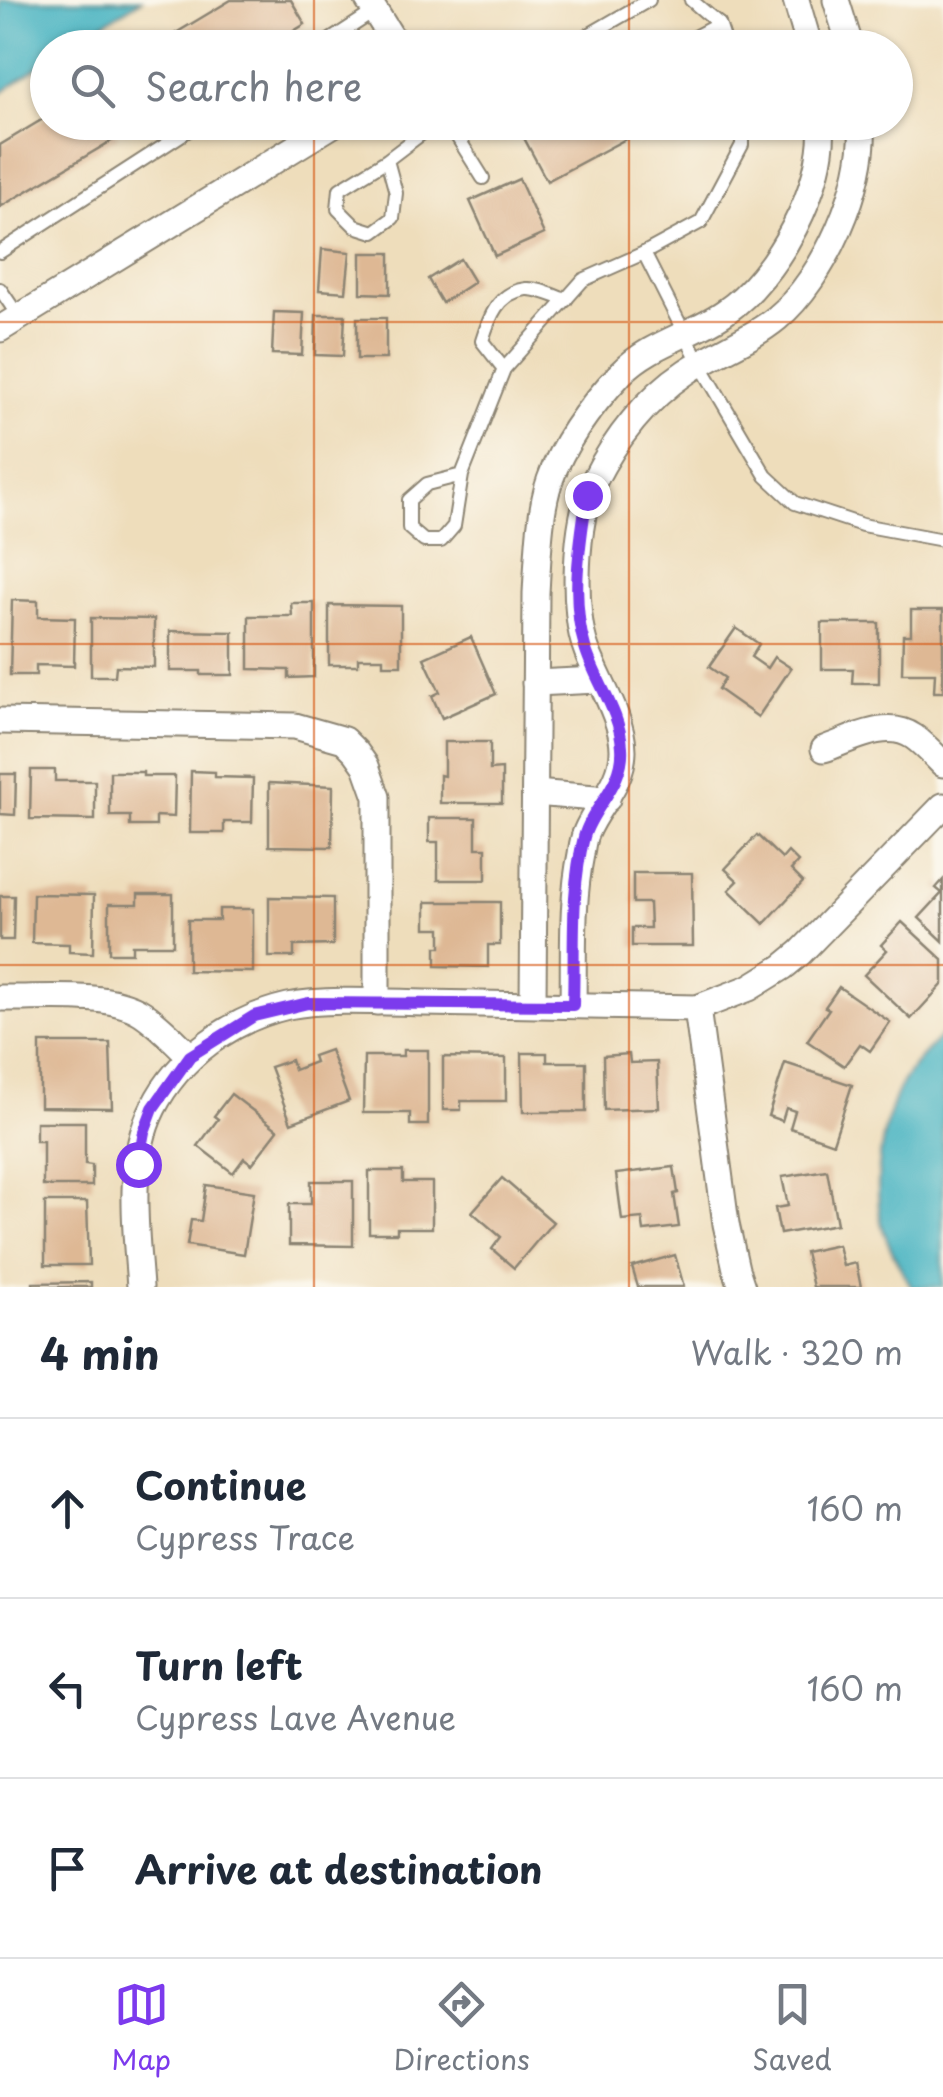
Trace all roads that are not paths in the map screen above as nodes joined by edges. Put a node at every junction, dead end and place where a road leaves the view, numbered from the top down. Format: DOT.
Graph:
graph roads {
  1 [pos="649,0"];
  2 [pos="692,0"];
  3 [pos="796,0"];
  4 [pos="836,0"];
  5 [pos="372,6"];
  6 [pos="718,24"];
  7 [pos="341,30"];
  8 [pos="387,30"];
  9 [pos="597,30"];
  10 [pos="706,30"];
  11 [pos="720,30"];
  12 [pos="805,30"];
  13 [pos="845,30"];
  14 [pos="173,140"];
  15 [pos="309,140"];
  16 [pos="414,140"];
  17 [pos="460,140"];
  18 [pos="742,140"];
  19 [pos="820,140"];
  20 [pos="860,140"];
  21 [pos="387,160"];
  22 [pos="484,178"];
  23 [pos="0,252"];
  24 [pos="644,253"];
  25 [pos="0,289"];
  26 [pos="566,300"];
  27 [pos="10,323"];
  28 [pos="684,334"];
  29 [pos="700,364"];
  30 [pos="504,370"];
  31 [pos="462,475"];
  32 [pos="943,540"];
  33 [pos="598,680"];
  34 [pos="535,683"];
  35 [pos="0,721"];
  36 [pos="824,749"];
  37 [pos="943,764"];
  38 [pos="535,793"];
  39 [pos="606,799"];
  40 [pos="943,806"];
  41 [pos="0,998"];
  42 [pos="377,1002"];
  43 [pos="533,1004"];
  44 [pos="573,1005"];
  45 [pos="697,1008"];
  46 [pos="190,1056"];
  47 [pos="140,1287"];
  48 [pos="742,1287"];
  1 -- 9 [label="lane"];
  2 -- 6 [label="lane"];
  3 -- 12 [label="street"];
  4 -- 13 [label="street"];
  5 -- 7 [label="lane"];
  5 -- 8 [label="street"];
  6 -- 10 [label="lane"];
  6 -- 11 [label="lane"];
  14 -- 23 [label="lane"];
  15 -- 27 [label="street"];
  16 -- 21 [label="lane"];
  17 -- 22 [label="lane"];
  18 -- 24 [label="lane"];
  19 -- 28 [label="street"];
  20 -- 29 [label="street"];
  21 -- 21 [label="lane"];
  24 -- 26 [label="lane"];
  24 -- 28 [label="lane"];
  25 -- 27 [label="lane"];
  26 -- 30 [label="lane"];
  26 -- 30 [label="lane"];
  28 -- 29 [label="lane"];
  28 -- 34 [label="street"];
  29 -- 32 [label="lane"];
  29 -- 33 [label="street"];
  30 -- 31 [label="lane"];
  31 -- 31 [label="lane"];
  33 -- 34 [label="street"];
  33 -- 39 [label="street"];
  34 -- 38 [label="street"];
  35 -- 42 [label="street"];
  36 -- 37 [label="street"];
  38 -- 39 [label="street"];
  38 -- 43 [label="street"];
  39 -- 44 [label="street"];
  40 -- 45 [label="street"];
  41 -- 46 [label="street"];
  42 -- 43 [label="street"];
  42 -- 46 [label="street"];
  43 -- 44 [label="street"];
  44 -- 45 [label="street"];
  45 -- 48 [label="street"];
  46 -- 47 [label="street"];
}
